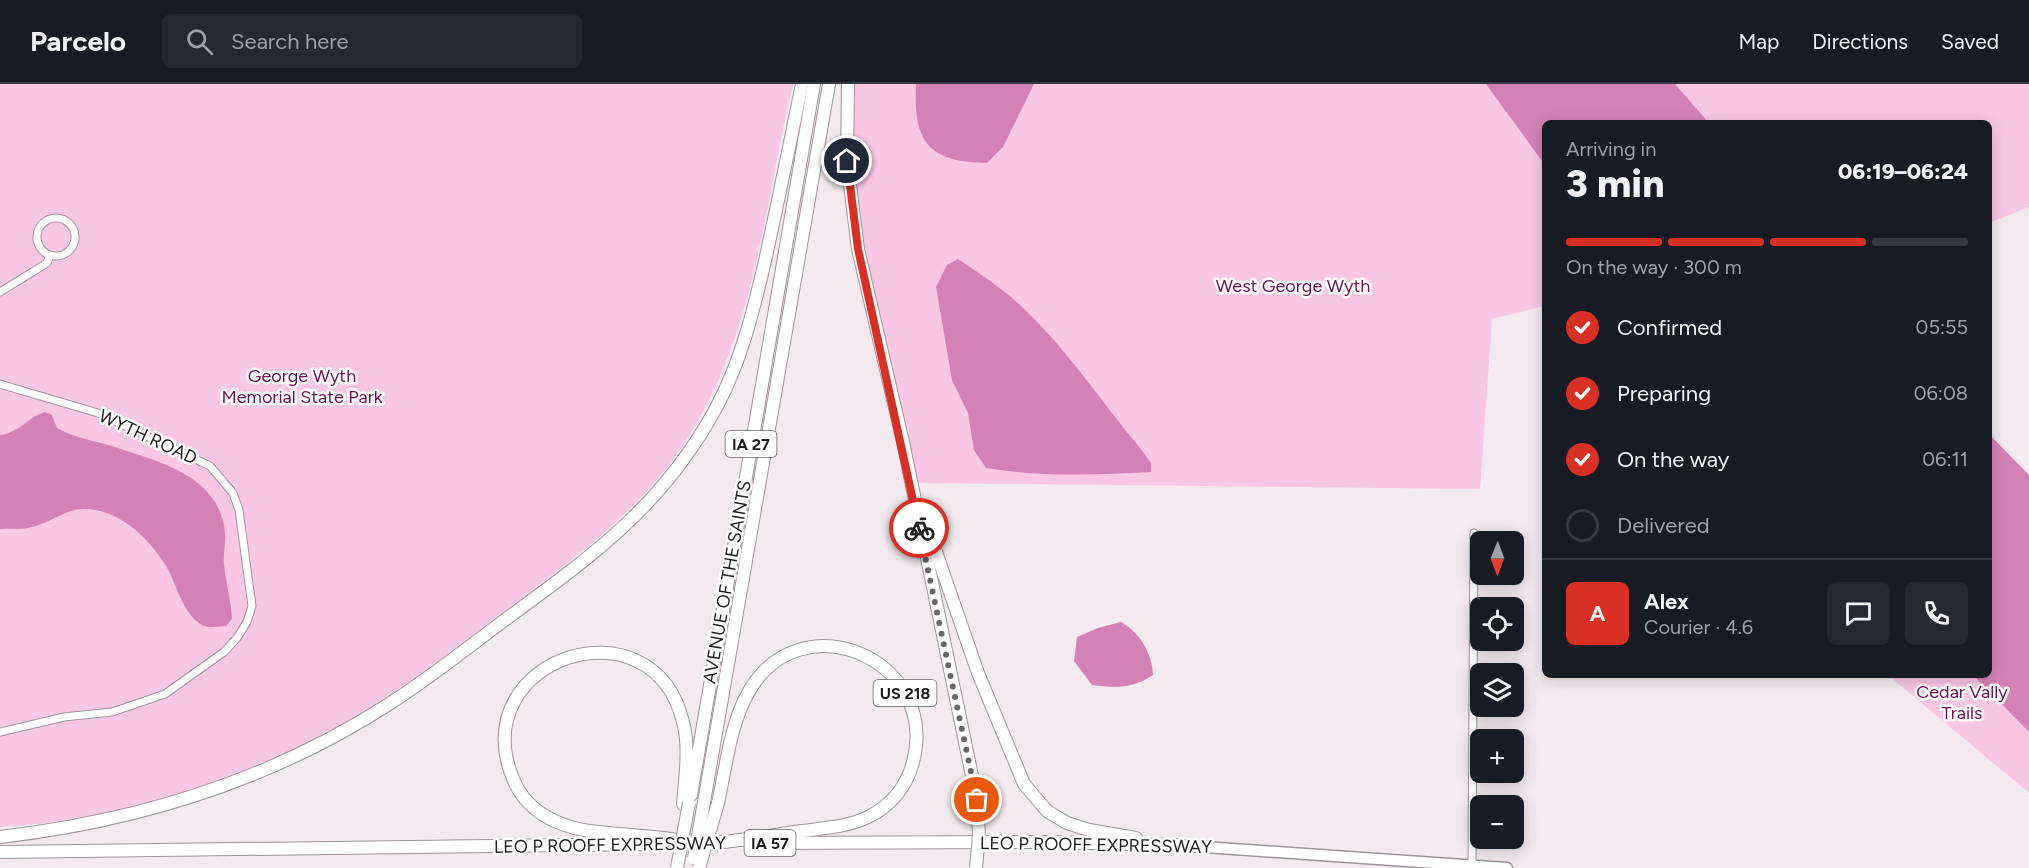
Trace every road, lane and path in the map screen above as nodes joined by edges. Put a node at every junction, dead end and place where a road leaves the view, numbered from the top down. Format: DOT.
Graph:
graph roads {
  1 [pos="802,84"];
  2 [pos="814,84"];
  3 [pos="828,84"];
  4 [pos="848,84"];
  5 [pos="50,255"];
  6 [pos="0,292"];
  7 [pos="0,384"];
  8 [pos="903,442"];
  9 [pos="1474,585"];
  10 [pos="0,732"];
  11 [pos="686,804"];
  12 [pos="0,837"];
  13 [pos="710,843"];
  14 [pos="1176,845"];
  15 [pos="0,852"];
  16 [pos="678,864"];
  17 [pos="1472,866"];
  18 [pos="693,868"];
  19 [pos="699,868"];
  20 [pos="976,868"];
  21 [pos="1507,868"];
  1 -- 12 [label="highway"];
  2 -- 11 [label="highway, AVENUE OF THE SAINTS / IA 27"];
  3 -- 18 [label="highway, AVENUE OF THE SAINTS / IA 27, bridge"];
  4 -- 8 [label="highway"];
  5 -- 5 [label="street"];
  5 -- 6 [label="street"];
  7 -- 10 [label="street, WYTH ROAD"];
  8 -- 14 [label="highway"];
  8 -- 20 [label="highway, bridge"];
  9 -- 17 [label="street"];
  11 -- 13 [label="highway"];
  11 -- 16 [label="highway, AVENUE OF THE SAINTS / IA 27, bridge"];
  13 -- 14 [label="highway, LEO P ROOFF EXPRESSWAY / IA 57"];
  13 -- 15 [label="highway, LEO P ROOFF EXPRESSWAY / US 218"];
  13 -- 19 [label="highway, US 218, bridge"];
  14 -- 17 [label="main road, LEO P ROOFF EXPRESSWAY / IA 57"];
  17 -- 21 [label="main road, LEO P ROOFF EXPRESSWAY"];
}
